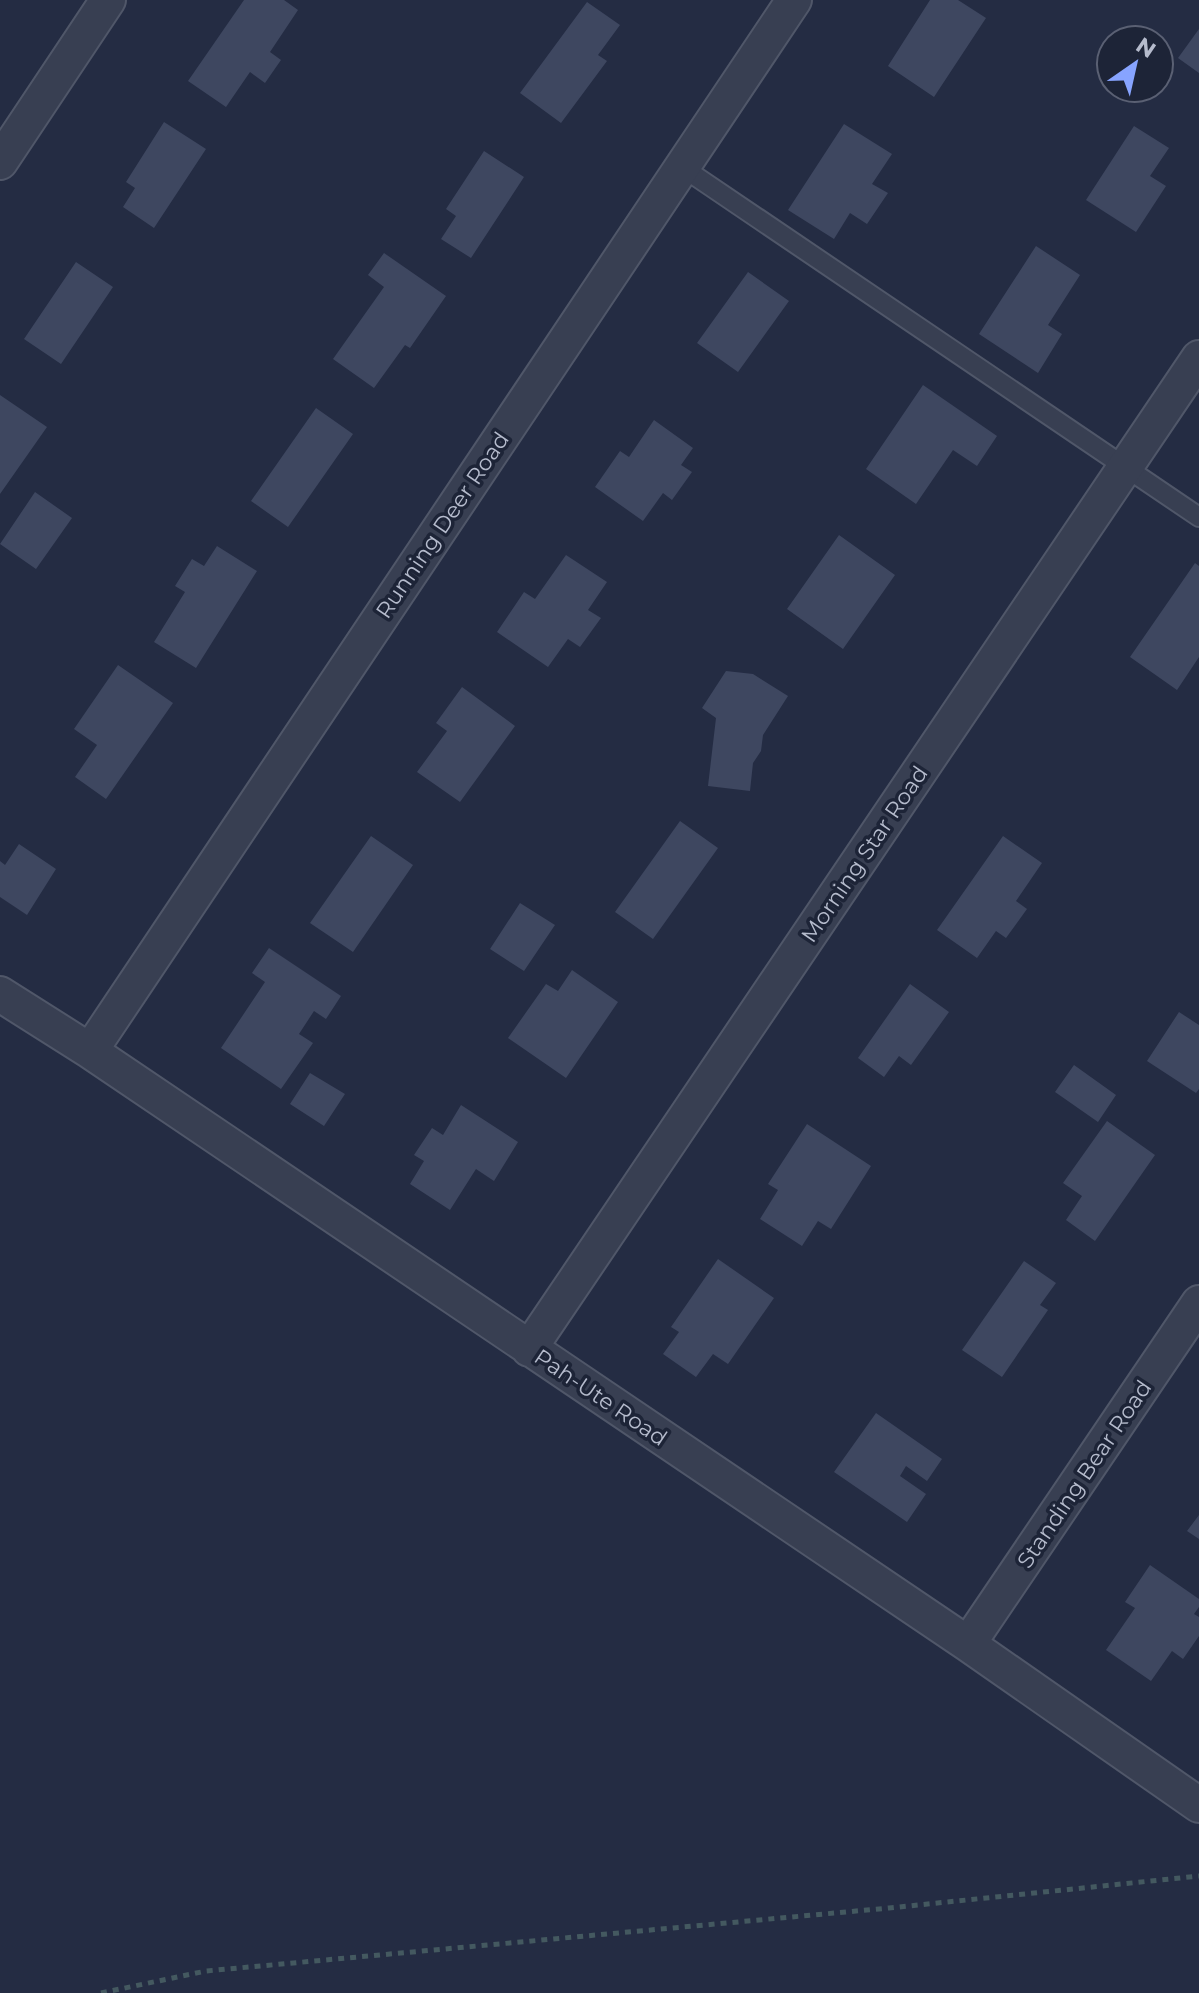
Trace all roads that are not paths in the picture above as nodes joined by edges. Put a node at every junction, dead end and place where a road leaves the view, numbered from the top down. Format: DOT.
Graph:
graph roads {
  1 [pos="108,0"];
  2 [pos="794,0"];
  3 [pos="0,162"];
  4 [pos="682,167"];
  5 [pos="1199,358"];
  6 [pos="1125,467"];
  7 [pos="1199,517"];
  8 [pos="0,994"];
  9 [pos="90,1051"];
  10 [pos="1199,1303"];
  11 [pos="529,1349"];
  12 [pos="968,1644"];
  13 [pos="1199,1805"];
  1 -- 3 [label="street"];
  2 -- 4 [label="street, Running Deer Road"];
  4 -- 6 [label="lane"];
  4 -- 9 [label="street, Running Deer Road"];
  5 -- 6 [label="street, Morning Star Road"];
  6 -- 7 [label="lane"];
  6 -- 11 [label="street, Morning Star Road"];
  8 -- 9 [label="street, Pah-Ute Road"];
  9 -- 11 [label="street, Pah-Ute Road"];
  10 -- 12 [label="street, Standing Bear Road"];
  11 -- 12 [label="street, Pah-Ute Road"];
  12 -- 13 [label="street, Pah-Ute Road"];
}
